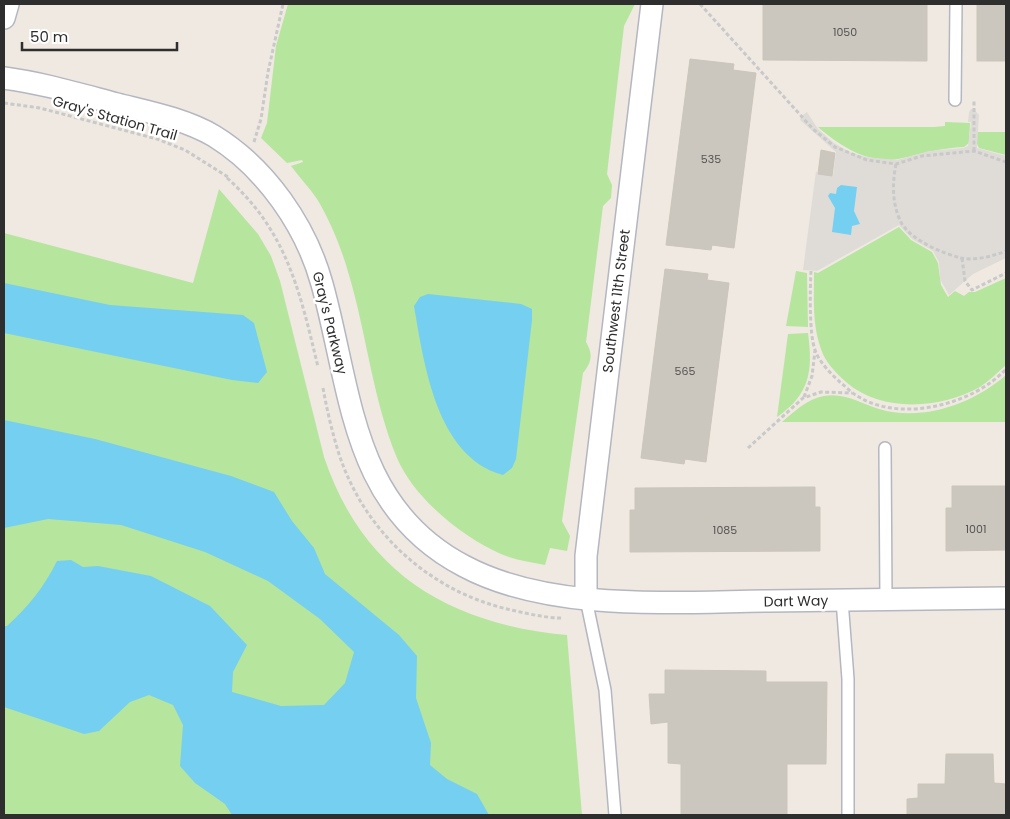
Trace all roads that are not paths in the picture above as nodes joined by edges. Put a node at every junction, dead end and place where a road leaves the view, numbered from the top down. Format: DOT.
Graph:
graph roads {
  1 [pos="8,4"];
  2 [pos="652,4"];
  3 [pos="956,4"];
  4 [pos="4,18"];
  5 [pos="4,78"];
  6 [pos="955,100"];
  7 [pos="885,448"];
  8 [pos="1006,598"];
  9 [pos="586,599"];
  10 [pos="842,600"];
  11 [pos="886,600"];
  12 [pos="615,815"];
  13 [pos="848,815"];
  1 -- 4 [label="street"];
  2 -- 9 [label="street, Southwest 11th Street"];
  3 -- 6 [label="lane"];
  5 -- 9 [label="street, Gray's Parkway"];
  7 -- 11 [label="lane"];
  8 -- 11 [label="street, Dart Way"];
  9 -- 10 [label="street, Dart Way"];
  9 -- 12 [label="lane"];
  10 -- 11 [label="street, Dart Way"];
  10 -- 13 [label="lane"];
}
